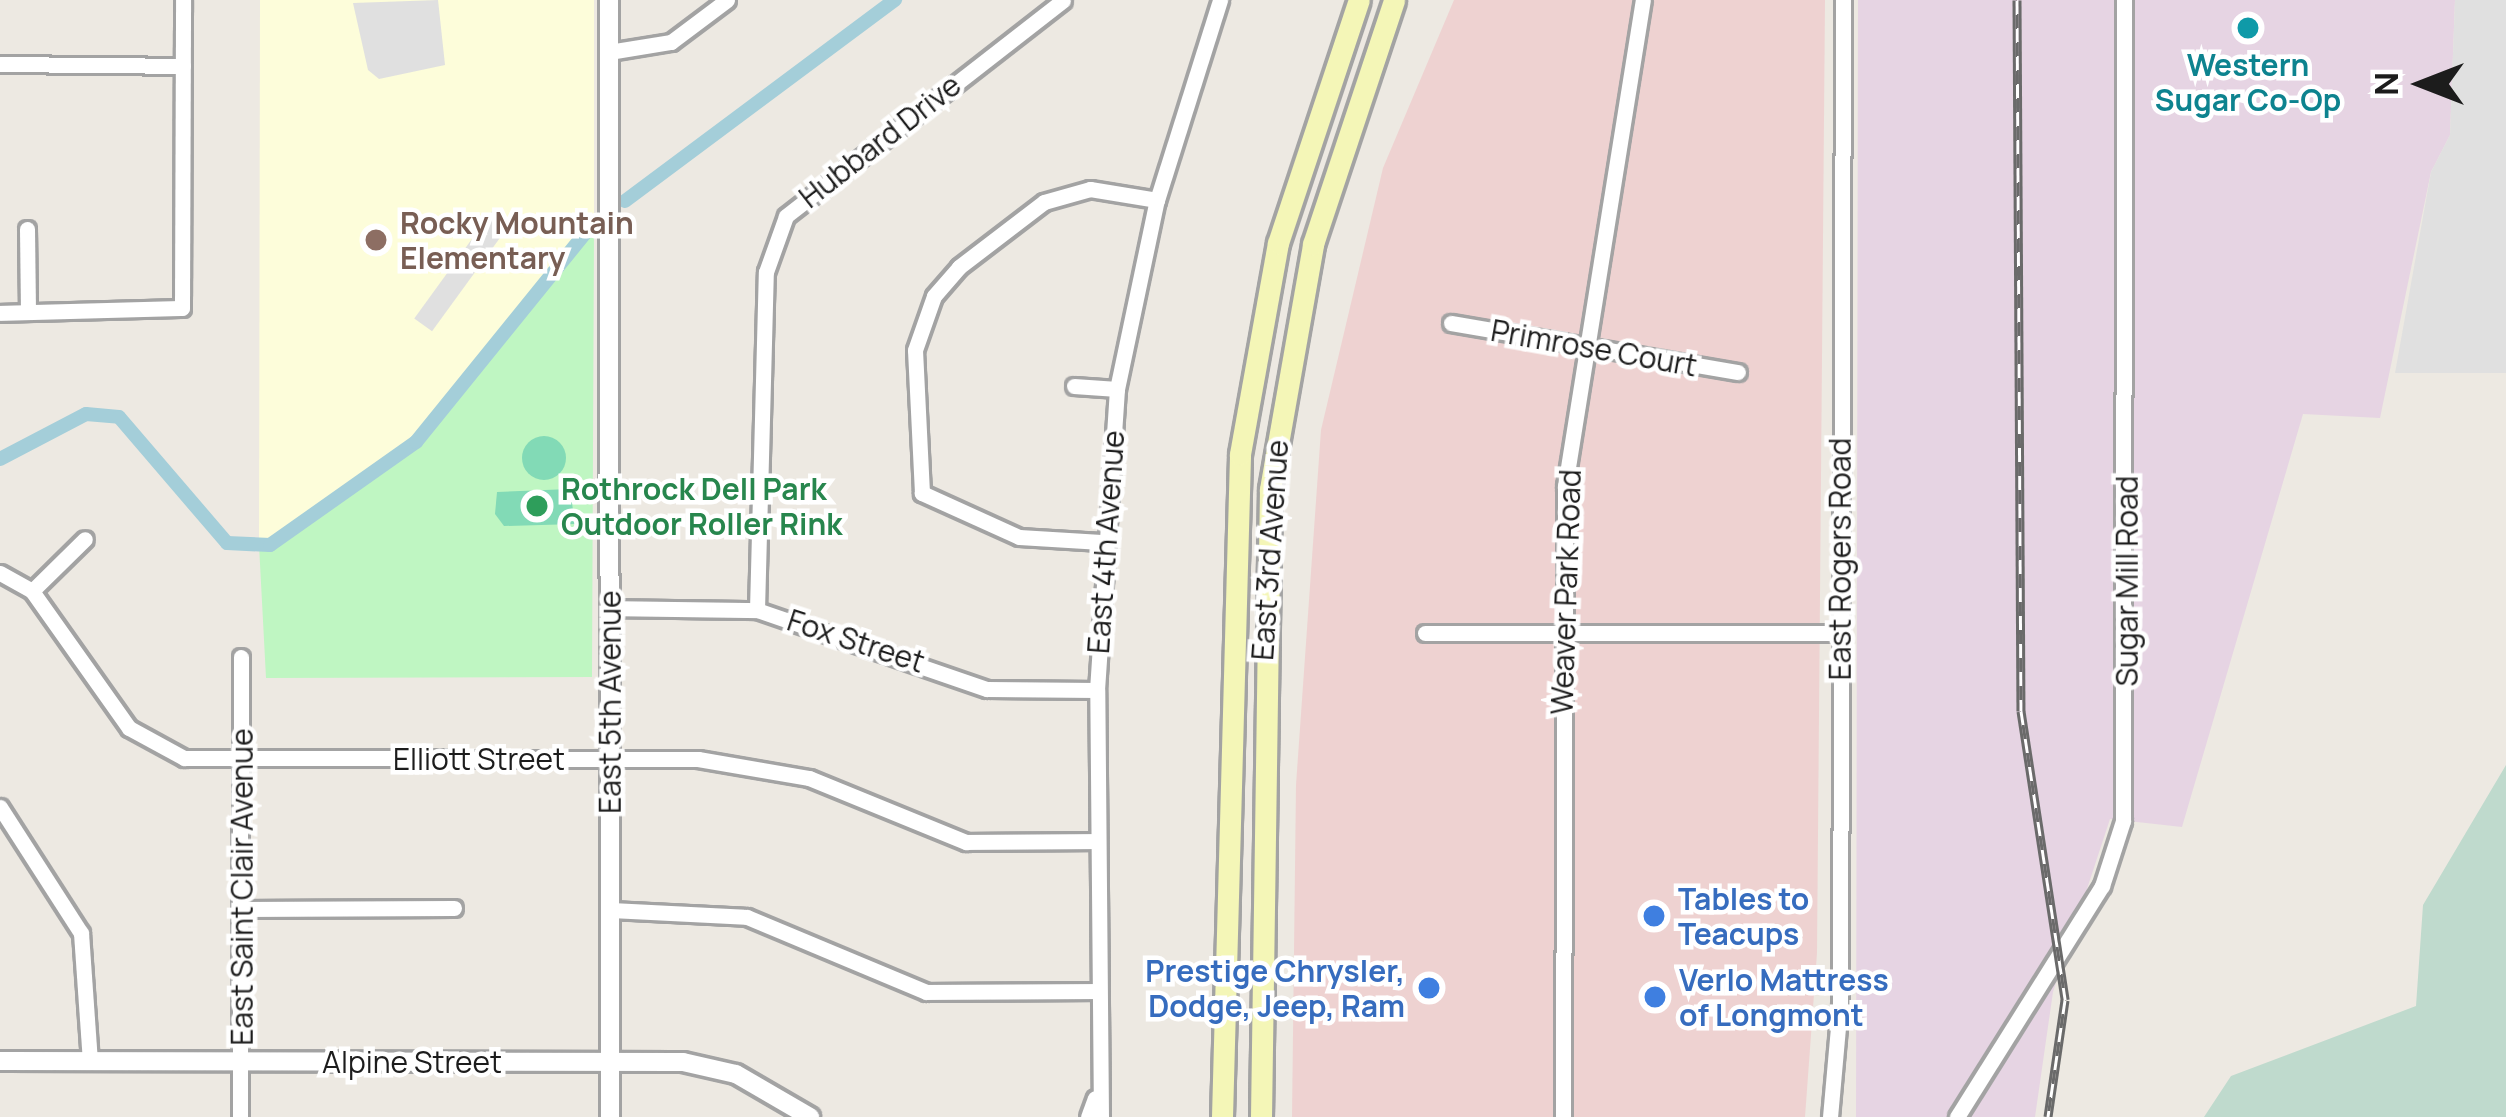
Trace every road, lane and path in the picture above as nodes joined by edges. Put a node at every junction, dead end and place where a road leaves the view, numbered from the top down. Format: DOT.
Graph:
graph roads {
  1 [pos="184,0"];
  2 [pos="609,0"];
  3 [pos="727,0"];
  4 [pos="1063,0"];
  5 [pos="1220,0"];
  6 [pos="1359,0"];
  7 [pos="1394,0"];
  8 [pos="1643,0"];
  9 [pos="1843,0"];
  10 [pos="2124,0"];
  11 [pos="609,52"];
  12 [pos="0,64"];
  13 [pos="183,66"];
  14 [pos="1156,200"];
  15 [pos="26,229"];
  16 [pos="28,309"];
  17 [pos="0,313"];
  18 [pos="1451,323"];
  19 [pos="1586,345"];
  20 [pos="1738,373"];
  21 [pos="1074,386"];
  22 [pos="1117,389"];
  23 [pos="85,539"];
  24 [pos="1101,542"];
  25 [pos="0,573"];
  26 [pos="32,591"];
  27 [pos="610,608"];
  28 [pos="757,610"];
  29 [pos="1562,631"];
  30 [pos="1425,633"];
  31 [pos="1840,633"];
  32 [pos="241,657"];
  33 [pos="1097,690"];
  34 [pos="242,758"];
  35 [pos="610,759"];
  36 [pos="0,808"];
  37 [pos="1098,841"];
  38 [pos="454,908"];
  39 [pos="241,909"];
  40 [pos="610,910"];
  41 [pos="1096,991"];
  42 [pos="0,1061"];
  43 [pos="90,1061"];
  44 [pos="242,1061"];
  45 [pos="610,1062"];
  46 [pos="1095,1098"];
  47 [pos="808,1116"];
  48 [pos="240,1117"];
  49 [pos="610,1117"];
  50 [pos="1088,1117"];
  51 [pos="1101,1117"];
  52 [pos="1222,1117"];
  53 [pos="1261,1117"];
  54 [pos="1562,1117"];
  55 [pos="1830,1117"];
  56 [pos="1957,1117"];
  1 -- 13 [label="street"];
  2 -- 11 [label="street, East 5th Avenue"];
  3 -- 11 [label="street"];
  4 -- 28 [label="street, Hubbard Drive"];
  5 -- 14 [label="street, East 4th Avenue"];
  6 -- 52 [label="main road, East 3rd Avenue"];
  7 -- 53 [label="main road, East 3rd Avenue"];
  8 -- 19 [label="street, Weaver Park Road"];
  9 -- 31 [label="street, East Rogers Road"];
  10 -- 56 [label="street, Sugar Mill Road"];
  11 -- 27 [label="street, East 5th Avenue"];
  12 -- 13 [label="street"];
  13 -- 16 [label="street"];
  14 -- 22 [label="street, East 4th Avenue"];
  14 -- 24 [label="street"];
  15 -- 16 [label="street"];
  16 -- 17 [label="street"];
  18 -- 19 [label="street, Primrose Court"];
  19 -- 20 [label="street, Primrose Court"];
  19 -- 29 [label="street, Weaver Park Road"];
  21 -- 22 [label="street"];
  22 -- 24 [label="street, East 4th Avenue"];
  23 -- 26 [label="street"];
  24 -- 33 [label="street, East 4th Avenue"];
  25 -- 26 [label="street, Elliott Street"];
  26 -- 34 [label="street, Elliott Street"];
  27 -- 28 [label="street, Fox Street"];
  27 -- 35 [label="street, East 5th Avenue"];
  28 -- 33 [label="street, Fox Street"];
  29 -- 30 [label="street"];
  29 -- 31 [label="street"];
  29 -- 54 [label="street, Weaver Park Road"];
  31 -- 55 [label="street, East Rogers Road"];
  32 -- 34 [label="street, East Saint Clair Avenue"];
  33 -- 37 [label="street, East 4th Avenue"];
  34 -- 35 [label="street, Elliott Street"];
  34 -- 39 [label="street, East Saint Clair Avenue"];
  35 -- 37 [label="street, Elliott Street"];
  35 -- 40 [label="street, East 5th Avenue"];
  36 -- 43 [label="street"];
  37 -- 41 [label="street, East 4th Avenue"];
  38 -- 39 [label="street"];
  39 -- 44 [label="street, East Saint Clair Avenue"];
  40 -- 41 [label="street"];
  40 -- 45 [label="street, East 5th Avenue"];
  41 -- 46 [label="street, East 4th Avenue"];
  42 -- 43 [label="street, Alpine Street"];
  43 -- 44 [label="street, Alpine Street"];
  44 -- 45 [label="street, Alpine Street"];
  44 -- 48 [label="street, East Saint Clair Avenue"];
  45 -- 47 [label="street, Alpine Street"];
  45 -- 49 [label="street, East 5th Avenue"];
  46 -- 50 [label="street, East 4th Avenue"];
  46 -- 51 [label="street, East 4th Avenue"];
}
